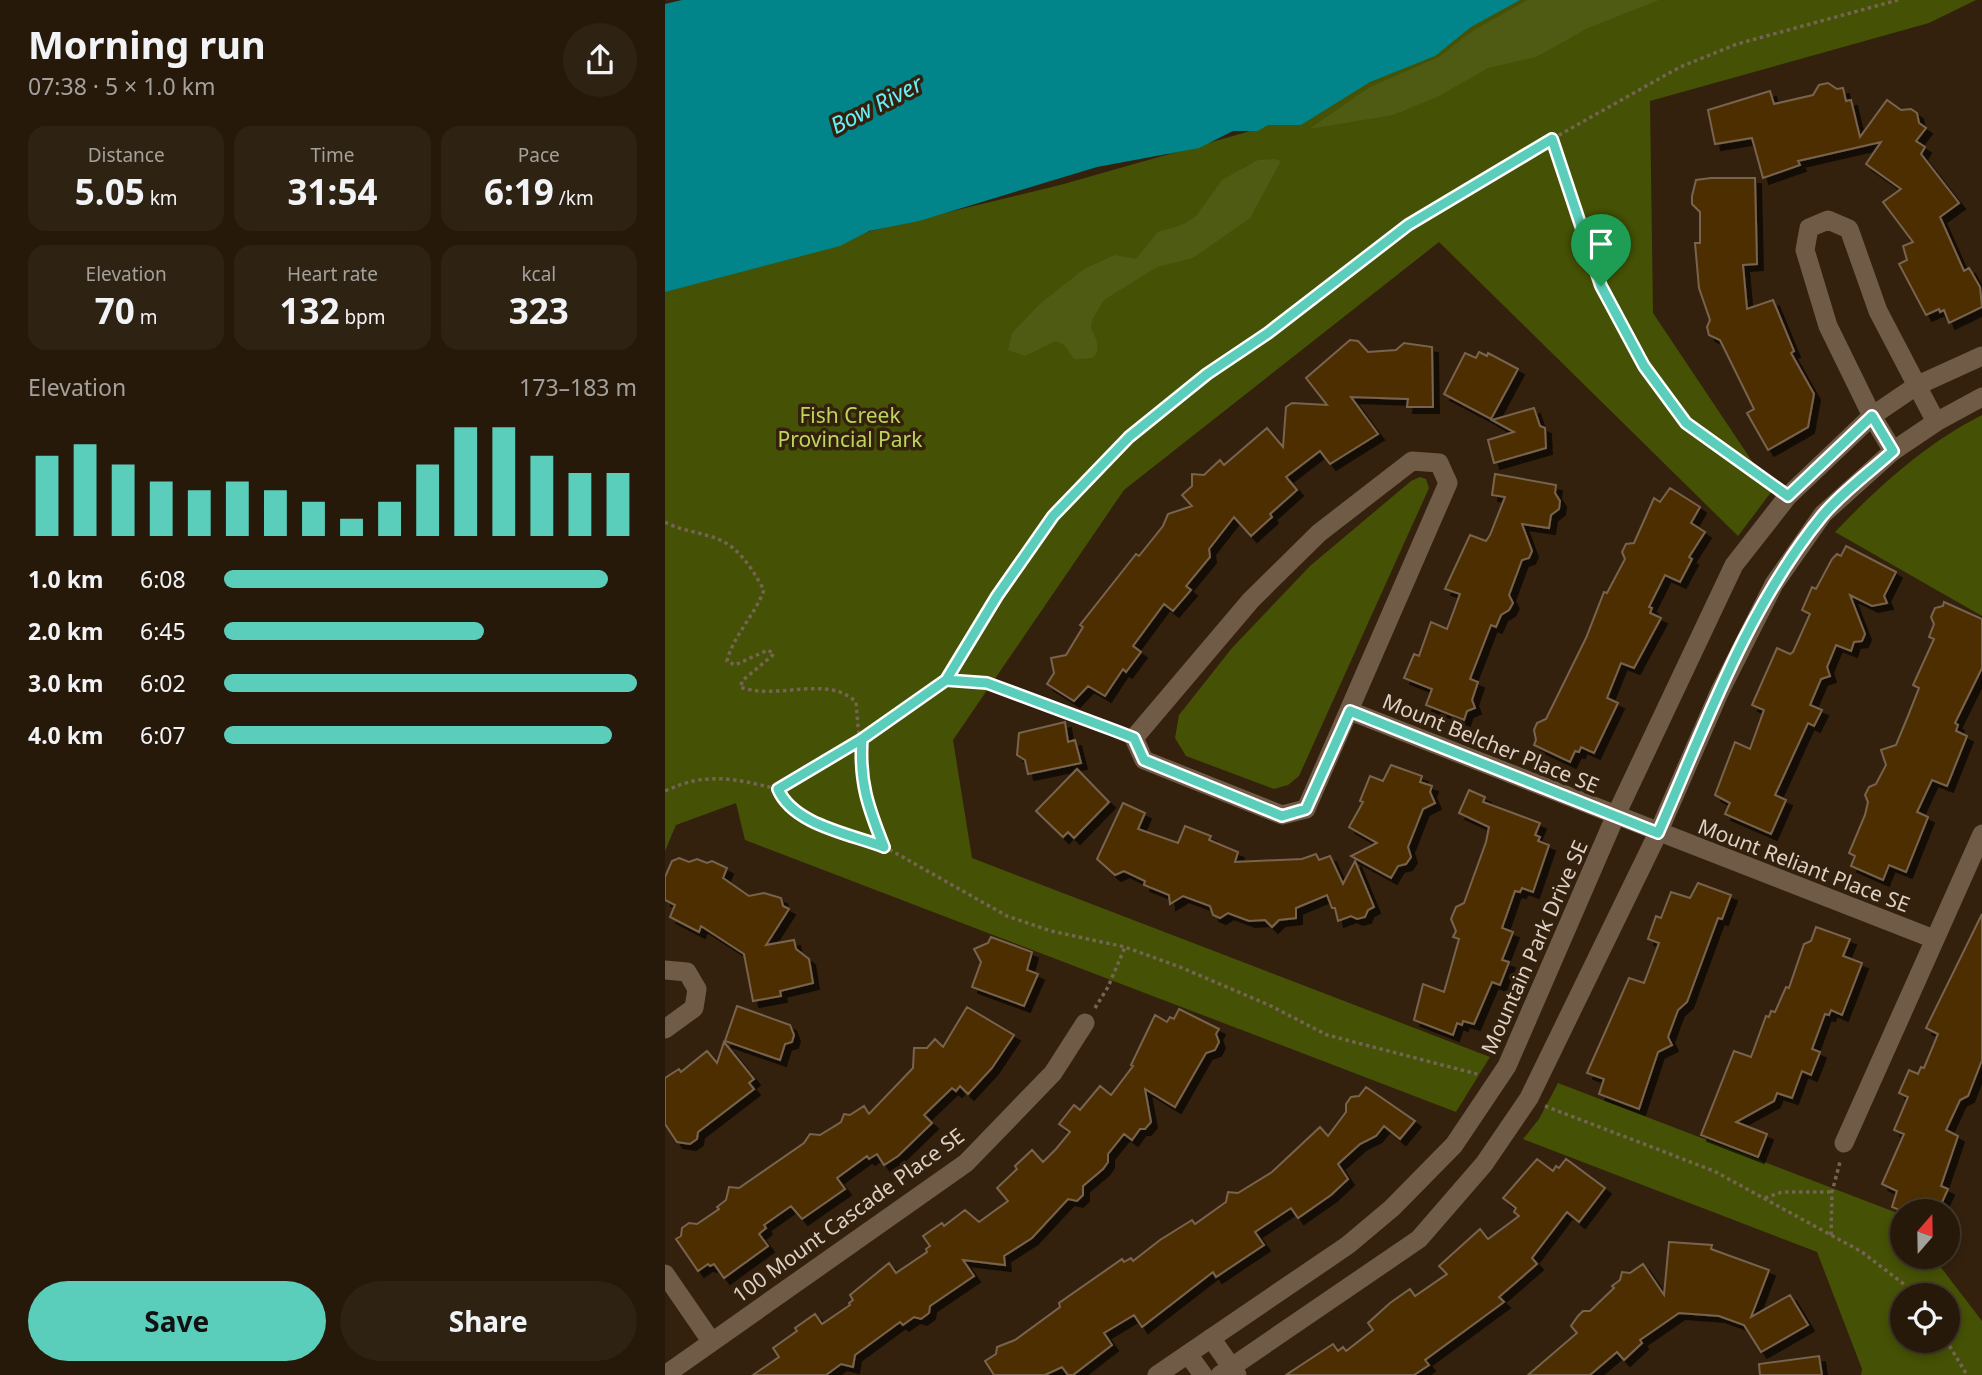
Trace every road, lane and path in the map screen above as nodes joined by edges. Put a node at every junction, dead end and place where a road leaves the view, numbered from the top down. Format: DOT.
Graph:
graph roads {
  1 [pos="1898,0"];
  2 [pos="1552,139"];
  3 [pos="1982,356"];
  4 [pos="1916,386"];
  5 [pos="1982,397"];
  6 [pos="1872,416"];
  7 [pos="1936,422"];
  8 [pos="1893,451"];
  9 [pos="1788,496"];
  10 [pos="665,522"];
  11 [pos="946,680"];
  12 [pos="1350,711"];
  13 [pos="1134,738"];
  14 [pos="862,739"];
  15 [pos="778,789"];
  16 [pos="665,791"];
  17 [pos="1615,817"];
  18 [pos="1658,833"];
  19 [pos="1982,834"];
  20 [pos="884,847"];
  21 [pos="1934,939"];
  22 [pos="1125,947"];
  23 [pos="665,970"];
  24 [pos="1085,1023"];
  25 [pos="665,1029"];
  26 [pos="1483,1075"];
  27 [pos="1543,1105"];
  28 [pos="1844,1143"];
  29 [pos="1832,1192"];
  30 [pos="1764,1199"];
  31 [pos="1831,1236"];
  32 [pos="665,1274"];
  33 [pos="1902,1283"];
  34 [pos="1211,1338"];
  35 [pos="711,1341"];
  36 [pos="1953,1353"];
  37 [pos="1188,1354"];
  38 [pos="1229,1372"];
  39 [pos="665,1375"];
  40 [pos="1157,1375"];
  41 [pos="1203,1375"];
  42 [pos="1966,1375"];
  1 -- 2 [label="path"];
  2 -- 9 [label="path"];
  2 -- 11 [label="path"];
  3 -- 4 [label="street, Mountain Park Drive SE"];
  4 -- 6 [label="street, Mountain Park Drive SE"];
  4 -- 6 [label="street"];
  4 -- 7 [label="street"];
  5 -- 7 [label="street"];
  6 -- 8 [label="street"];
  6 -- 9 [label="street, Mountain Park Drive SE"];
  7 -- 8 [label="street"];
  8 -- 18 [label="street"];
  9 -- 17 [label="street, Mountain Park Drive SE"];
  10 -- 14 [label="path"];
  11 -- 13 [label="path"];
  11 -- 14 [label="path"];
  12 -- 13 [label="street, Mount Belcher Place SE"];
  12 -- 13 [label="street, Mount Belcher Place SE"];
  12 -- 17 [label="street, Mount Belcher Place SE"];
  14 -- 15 [label="path"];
  14 -- 20 [label="path"];
  15 -- 16 [label="path"];
  15 -- 20 [label="path"];
  17 -- 18 [label="street, Mount Belcher Place SE"];
  17 -- 34 [label="street, Mountain Park Drive SE"];
  18 -- 21 [label="street, Mount Reliant Place SE"];
  18 -- 38 [label="street"];
  19 -- 21 [label="street"];
  20 -- 22 [label="path"];
  21 -- 28 [label="street"];
  22 -- 24 [label="path"];
  22 -- 26 [label="path"];
  23 -- 25 [label="street"];
  24 -- 35 [label="street, 100 Mount Cascade Place SE"];
  27 -- 30 [label="path"];
  28 -- 29 [label="path"];
  29 -- 30 [label="path"];
  29 -- 31 [label="path"];
  30 -- 31 [label="path"];
  31 -- 33 [label="path"];
  32 -- 35 [label="street"];
  34 -- 37 [label="street, Mountain Park Drive SE"];
  34 -- 38 [label="street"];
  35 -- 39 [label="street, 100 Mount Cascade Place SE"];
  36 -- 42 [label="path"];
  37 -- 40 [label="street, Mountain Park Drive SE"];
  37 -- 41 [label="street"];
}
